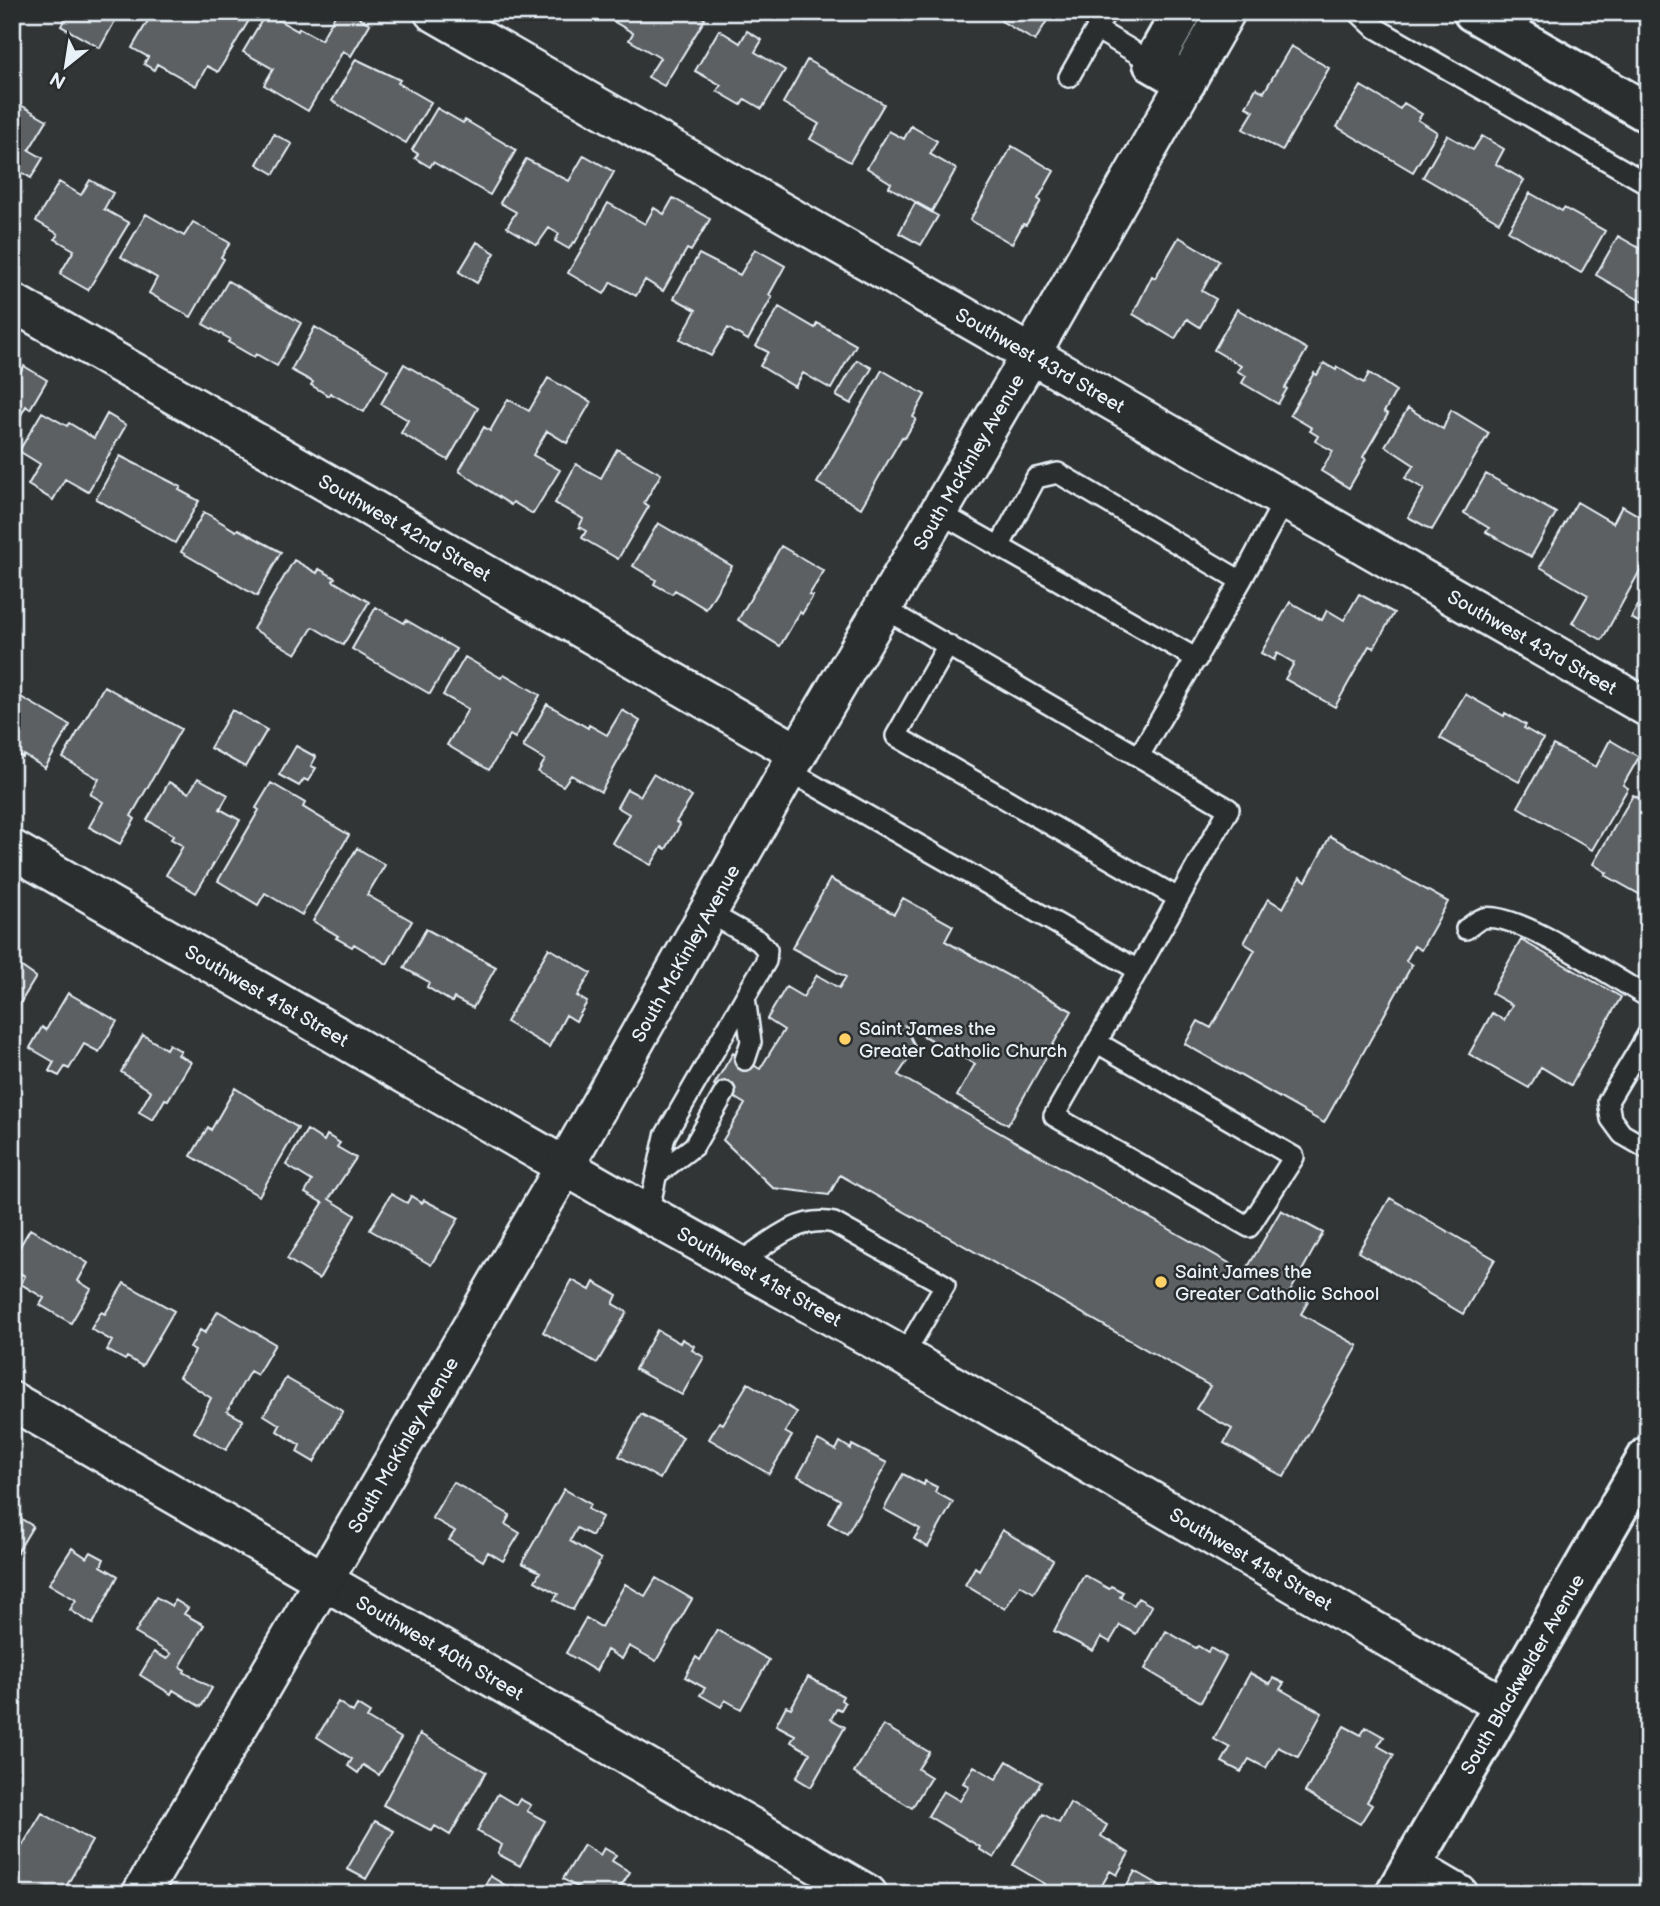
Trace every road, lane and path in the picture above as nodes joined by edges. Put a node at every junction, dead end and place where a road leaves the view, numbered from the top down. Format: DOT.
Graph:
graph roads {
  1 [pos="433,12"];
  2 [pos="1182,12"];
  3 [pos="1226,12"];
  4 [pos="1357,12"];
  5 [pos="1473,12"];
  6 [pos="1101,21"];
  7 [pos="1153,62"];
  8 [pos="1069,77"];
  9 [pos="1186,82"];
  10 [pos="1648,113"];
  11 [pos="1648,184"];
  12 [pos="12,302"];
  13 [pos="1030,356"];
  14 [pos="1285,499"];
  15 [pos="940,513"];
  16 [pos="999,547"];
  17 [pos="1241,581"];
  18 [pos="883,608"];
  19 [pos="948,646"];
  20 [pos="1197,659"];
  21 [pos="1648,708"];
  22 [pos="1139,757"];
  23 [pos="794,762"];
  24 [pos="12,849"];
  25 [pos="1178,898"];
  26 [pos="709,913"];
  27 [pos="1466,929"];
  28 [pos="1138,970"];
  29 [pos="746,997"];
  30 [pos="1648,998"];
  31 [pos="1648,1034"];
  32 [pos="1096,1042"];
  33 [pos="745,1060"];
  34 [pos="725,1092"];
  35 [pos="1648,1149"];
  36 [pos="565,1166"];
  37 [pos="657,1174"];
  38 [pos="648,1214"];
  39 [pos="738,1264"];
  40 [pos="903,1356"];
  41 [pos="12,1401"];
  42 [pos="1648,1456"];
  43 [pos="323,1579"];
  44 [pos="1504,1706"];
  45 [pos="1403,1880"];
  46 [pos="141,1894"];
  47 [pos="868,1894"];
  48 [pos="1459,1894"];
  1 -- 13 [label="street, Southwest 43rd Street"];
  2 -- 7 [label="street"];
  3 -- 9 [label="street, South McKinley Avenue"];
  4 -- 11 [label="lane"];
  5 -- 10 [label="street"];
  6 -- 7 [label="lane"];
  6 -- 8 [label="lane"];
  7 -- 9 [label="street"];
  9 -- 13 [label="street, South McKinley Avenue"];
  12 -- 23 [label="street, Southwest 42nd Street"];
  13 -- 14 [label="street, Southwest 43rd Street"];
  13 -- 15 [label="street, South McKinley Avenue"];
  14 -- 17 [label="lane"];
  14 -- 21 [label="street, Southwest 43rd Street"];
  15 -- 16 [label="lane"];
  15 -- 18 [label="street, South McKinley Avenue"];
  16 -- 17 [label="lane"];
  16 -- 20 [label="lane"];
  17 -- 20 [label="lane"];
  18 -- 19 [label="lane"];
  18 -- 23 [label="street, South McKinley Avenue"];
  19 -- 22 [label="lane"];
  19 -- 25 [label="lane"];
  20 -- 22 [label="lane"];
  22 -- 25 [label="lane"];
  23 -- 26 [label="street, South McKinley Avenue"];
  23 -- 28 [label="lane"];
  24 -- 36 [label="street, Southwest 41st Street"];
  25 -- 28 [label="lane"];
  26 -- 29 [label="lane"];
  26 -- 36 [label="street, South McKinley Avenue"];
  27 -- 30 [label="lane"];
  28 -- 32 [label="lane"];
  29 -- 33 [label="lane"];
  29 -- 37 [label="lane"];
  31 -- 35 [label="lane"];
  32 -- 32 [label="lane"];
  34 -- 37 [label="lane"];
  36 -- 38 [label="street, Southwest 41st Street"];
  36 -- 43 [label="street, South McKinley Avenue"];
  37 -- 38 [label="lane"];
  38 -- 39 [label="street, Southwest 41st Street"];
  39 -- 40 [label="street, Southwest 41st Street"];
  39 -- 40 [label="lane"];
  40 -- 44 [label="street, Southwest 41st Street"];
  41 -- 43 [label="street, Southwest 40th Street"];
  42 -- 44 [label="street, South Blackwelder Avenue"];
  43 -- 46 [label="street, South McKinley Avenue"];
  43 -- 47 [label="street, Southwest 40th Street"];
  44 -- 45 [label="street, South Blackwelder Avenue"];
  45 -- 48 [label="street"];
}
